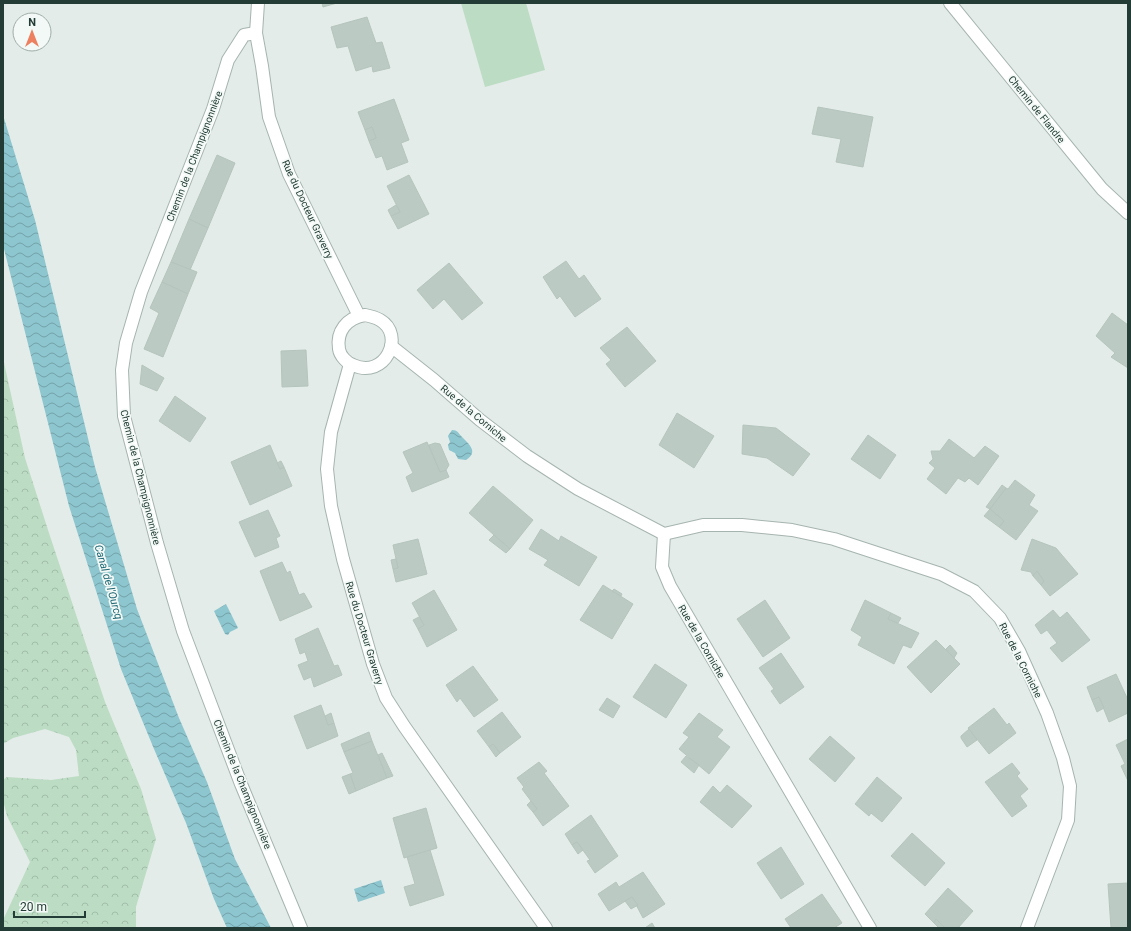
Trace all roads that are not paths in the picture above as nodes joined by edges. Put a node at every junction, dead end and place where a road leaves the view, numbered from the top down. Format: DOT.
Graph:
graph roads {
  1 [pos="258,3"];
  2 [pos="950,3"];
  3 [pos="256,33"];
  4 [pos="1128,213"];
  5 [pos="359,316"];
  6 [pos="391,346"];
  7 [pos="350,364"];
  8 [pos="664,534"];
  9 [pos="301,928"];
  10 [pos="546,928"];
  11 [pos="870,928"];
  12 [pos="1027,928"];
  1 -- 3 [label="street, Rue du Docteur Graverry"];
  2 -- 4 [label="street, Chemin de Flandre"];
  3 -- 5 [label="street, Rue du Docteur Graverry"];
  3 -- 9 [label="street, Chemin de la Champignonnière"];
  5 -- 6 [label="street"];
  5 -- 7 [label="street"];
  6 -- 7 [label="street"];
  6 -- 8 [label="street, Rue de la Corniche"];
  7 -- 10 [label="street, Rue du Docteur Graverry"];
  8 -- 11 [label="street, Rue de la Corniche"];
  8 -- 12 [label="street, Rue de la Corniche"];
}
